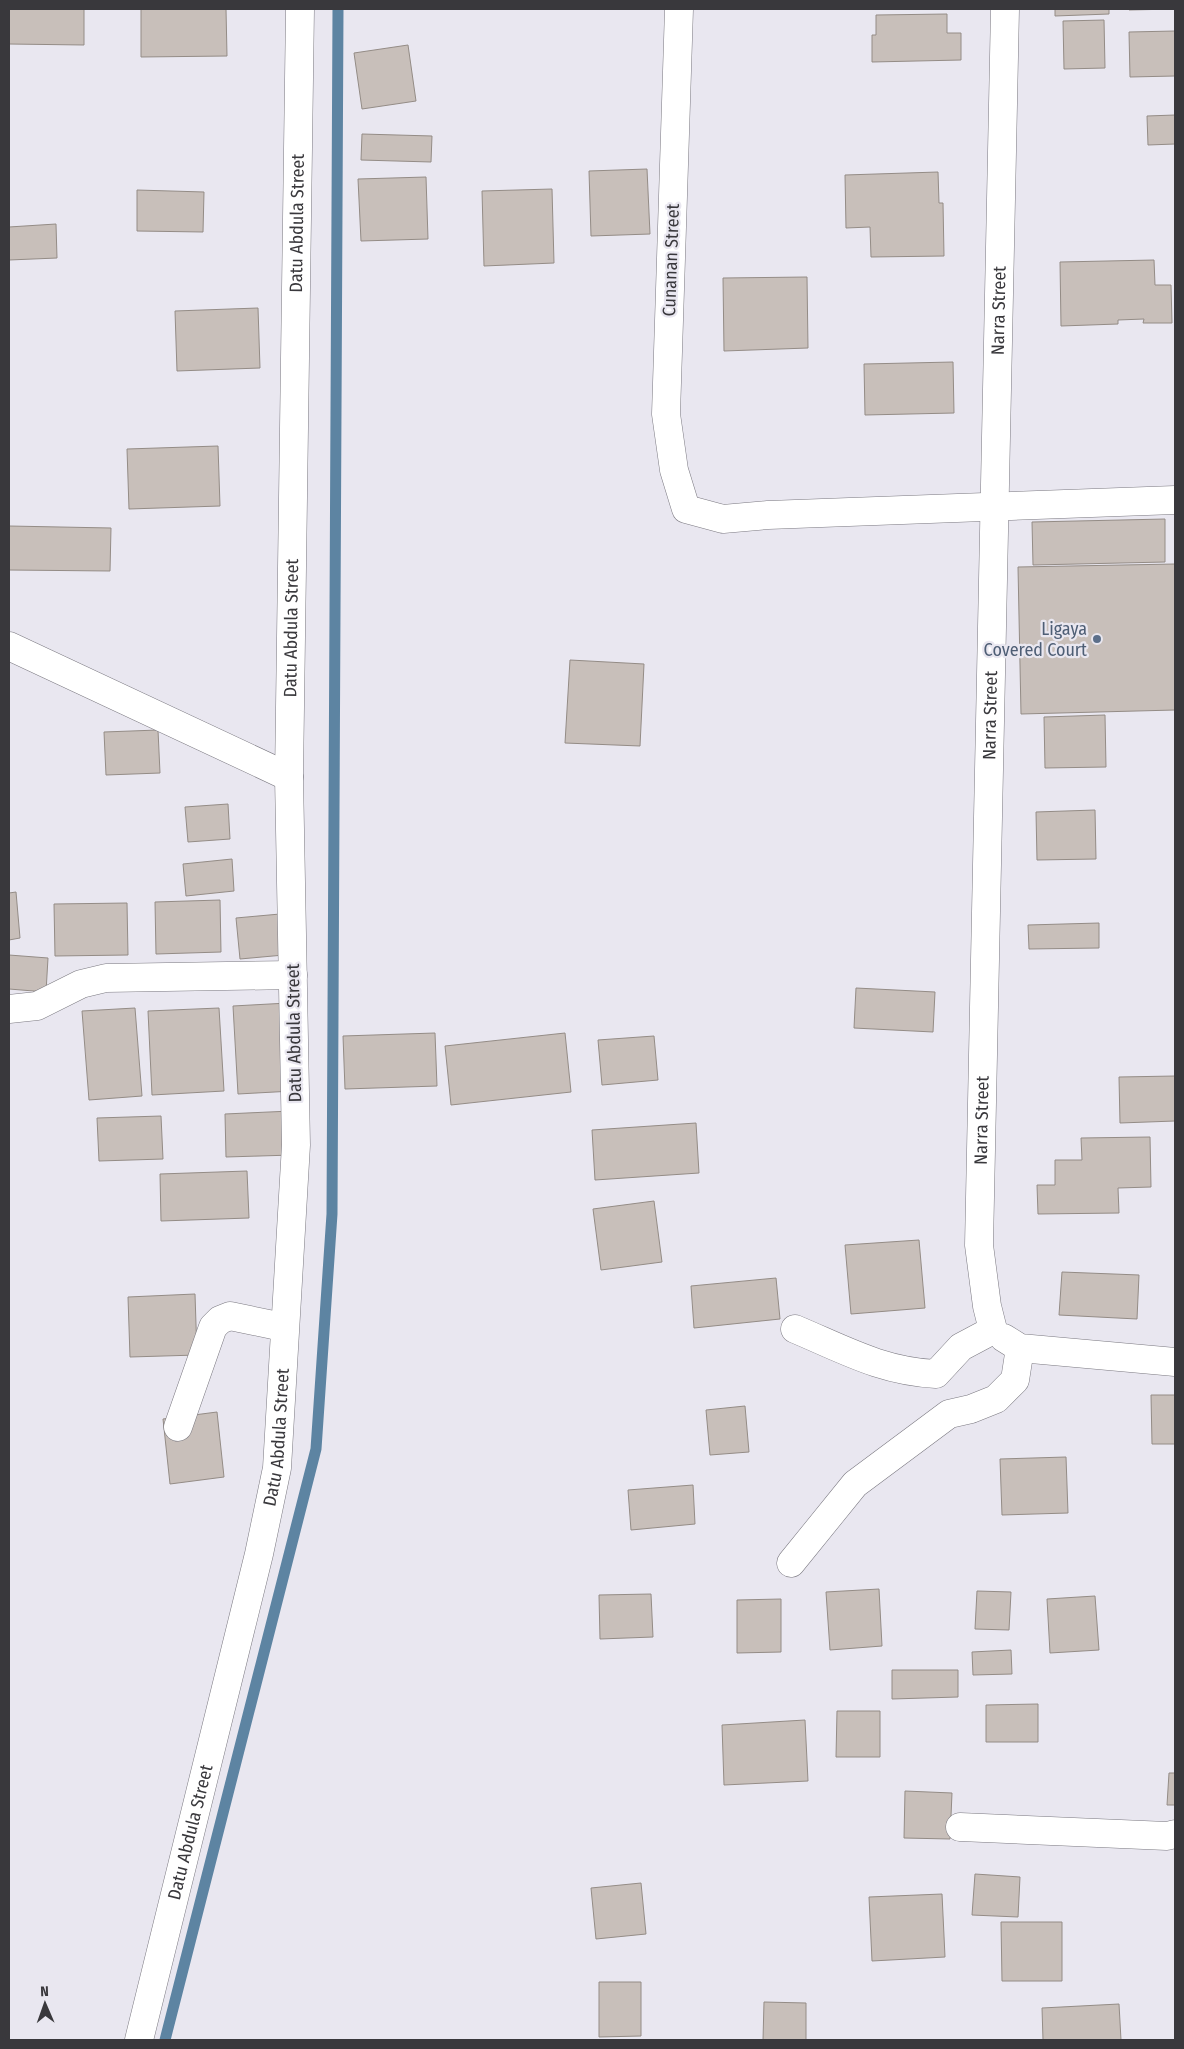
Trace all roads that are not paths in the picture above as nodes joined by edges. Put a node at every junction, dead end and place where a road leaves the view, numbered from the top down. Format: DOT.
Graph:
graph roads {
  1 [pos="300,9"];
  2 [pos="679,9"];
  3 [pos="1005,9"];
  4 [pos="1175,500"];
  5 [pos="994,506"];
  6 [pos="9,646"];
  7 [pos="289,777"];
  8 [pos="293,975"];
  9 [pos="9,1009"];
  10 [pos="283,1327"];
  11 [pos="795,1329"];
  12 [pos="993,1330"];
  13 [pos="1020,1348"];
  14 [pos="1175,1362"];
  15 [pos="936,1374"];
  16 [pos="949,1414"];
  17 [pos="178,1427"];
  18 [pos="791,1563"];
  19 [pos="960,1827"];
  20 [pos="1175,1834"];
  21 [pos="139,2040"];
  1 -- 7 [label="street, Datu Abdula Street"];
  2 -- 5 [label="street, Cunanan Street"];
  3 -- 5 [label="street, Narra Street"];
  4 -- 5 [label="street"];
  5 -- 12 [label="street, Narra Street"];
  6 -- 7 [label="street"];
  7 -- 8 [label="street, Datu Abdula Street"];
  8 -- 9 [label="street"];
  8 -- 10 [label="street, Datu Abdula Street"];
  10 -- 17 [label="street"];
  10 -- 21 [label="street, Datu Abdula Street"];
  11 -- 15 [label="street"];
  12 -- 13 [label="street"];
  12 -- 15 [label="street"];
  13 -- 14 [label="street"];
  13 -- 16 [label="street"];
  15 -- 16 [label="street"];
  16 -- 18 [label="street"];
  19 -- 20 [label="street"];
}
